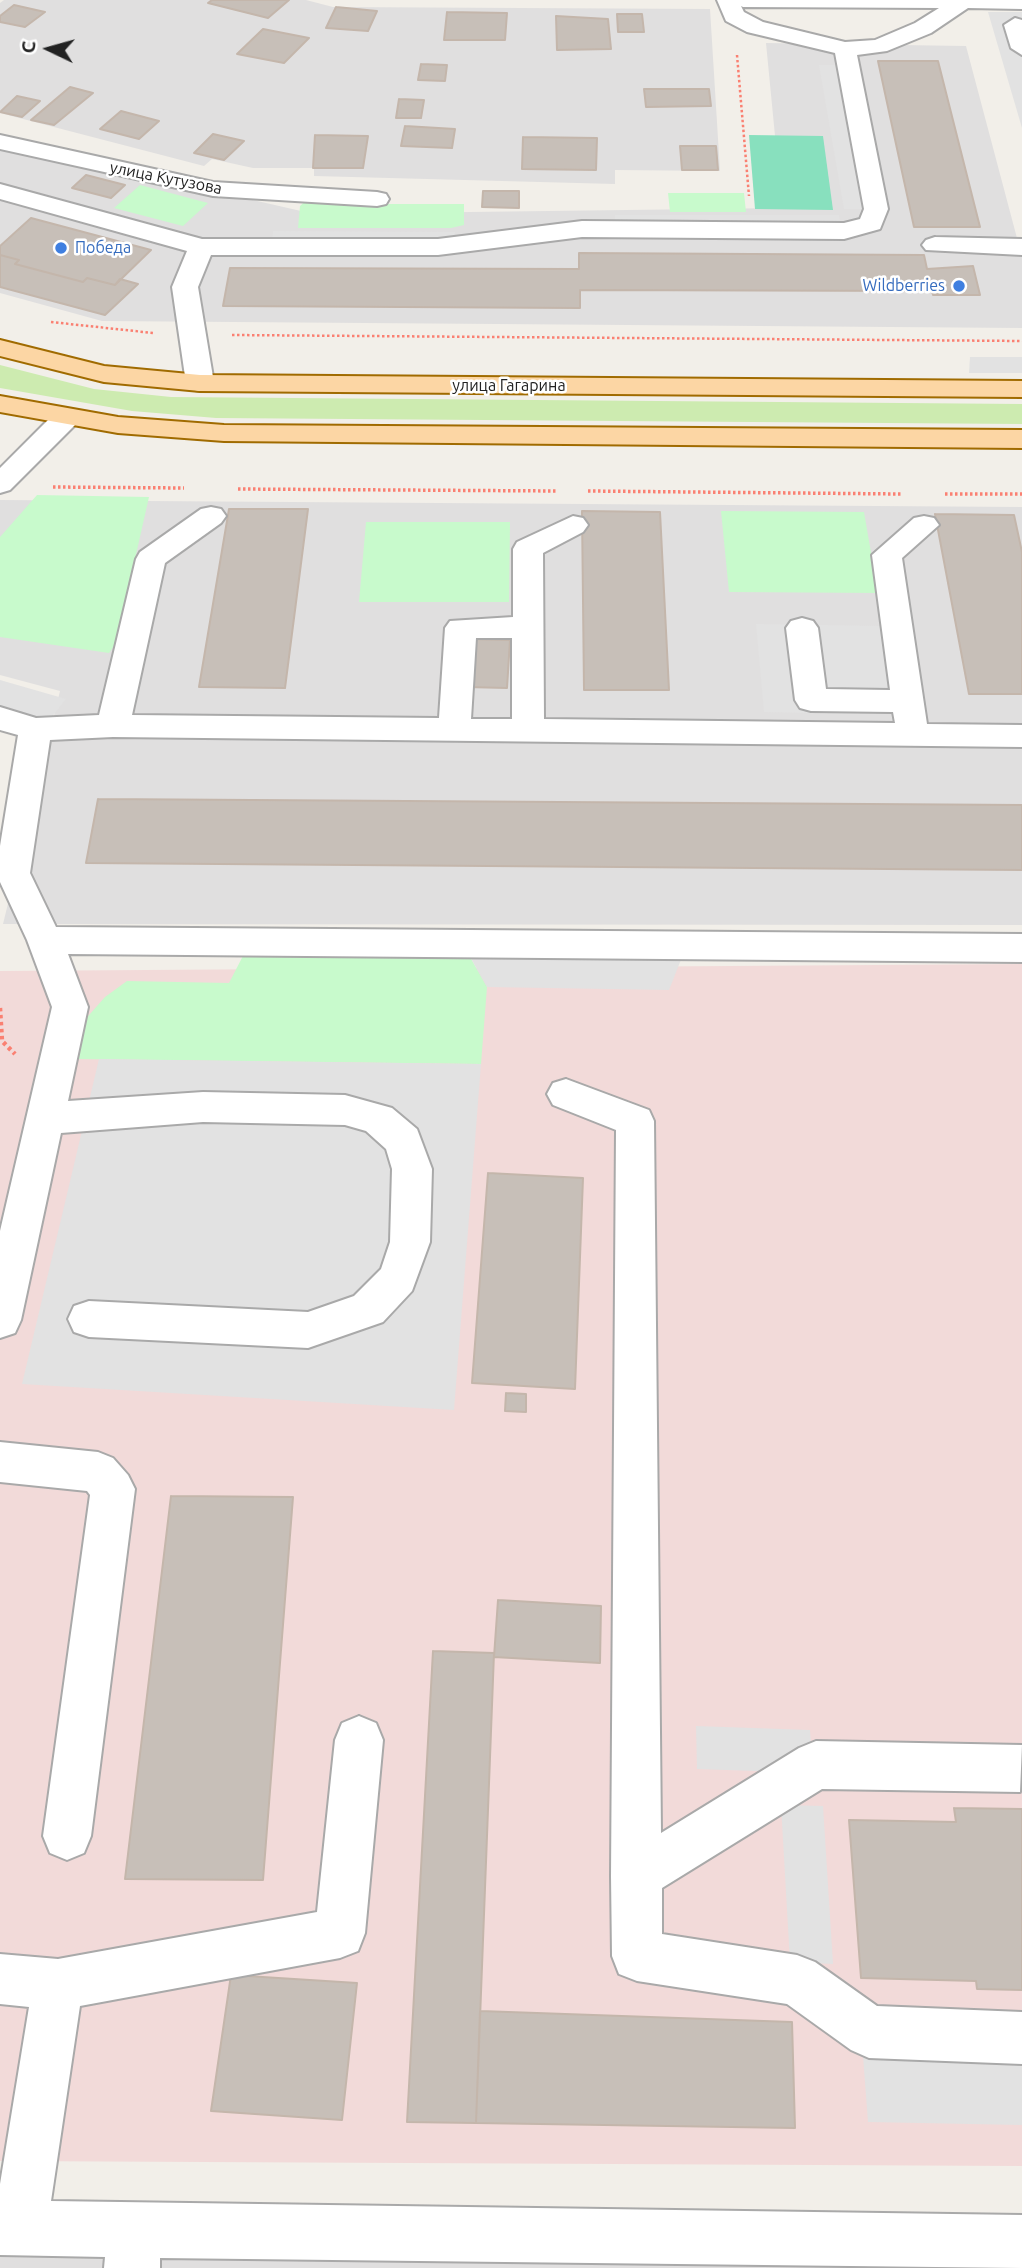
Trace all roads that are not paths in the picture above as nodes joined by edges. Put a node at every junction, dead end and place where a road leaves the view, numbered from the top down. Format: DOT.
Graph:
graph roads {
  1 [pos="1022,2"];
  2 [pos="961,4"];
  3 [pos="735,5"];
  4 [pos="1015,25"];
  5 [pos="1022,48"];
  6 [pos="845,50"];
  7 [pos="0,142"];
  8 [pos="25,182"];
  9 [pos="377,199"];
  10 [pos="935,245"];
  11 [pos="201,247"];
  12 [pos="1022,247"];
  13 [pos="0,348"];
  14 [pos="200,383"];
  15 [pos="1022,389"];
  16 [pos="0,404"];
  17 [pos="66,418"];
  18 [pos="1022,439"];
  19 [pos="1,483"];
  20 [pos="211,516"];
  21 [pos="573,525"];
  22 [pos="924,525"];
  23 [pos="530,627"];
  24 [pos="802,628"];
  25 [pos="908,701"];
  26 [pos="0,718"];
  27 [pos="113,726"];
  28 [pos="35,729"];
  29 [pos="454,732"];
  30 [pos="528,732"];
  31 [pos="1022,736"];
  32 [pos="913,737"];
  33 [pos="45,940"];
  34 [pos="1022,948"];
  35 [pos="566,1094"];
  36 [pos="46,1118"];
  37 [pos="89,1319"];
  38 [pos="0,1320"];
  39 [pos="0,1462"];
  40 [pos="359,1740"];
  41 [pos="1020,1768"];
  42 [pos="67,1836"];
  43 [pos="636,1877"];
  44 [pos="0,1979"];
  45 [pos="58,1985"];
  46 [pos="1022,2038"];
  47 [pos="10,2228"];
  48 [pos="1022,2242"];
  49 [pos="133,2248"];
  1 -- 2 [label="street"];
  2 -- 3 [label="street"];
  2 -- 6 [label="street"];
  3 -- 6 [label="street"];
  4 -- 5 [label="street"];
  6 -- 11 [label="street"];
  7 -- 8 [label="street, улица Кутузова"];
  8 -- 9 [label="street, улица Кутузова"];
  8 -- 11 [label="street"];
  10 -- 12 [label="street"];
  11 -- 14 [label="street"];
  13 -- 14 [label="main road, улица Гагарина"];
  14 -- 15 [label="main road, улица Гагарина"];
  16 -- 17 [label="main road"];
  17 -- 18 [label="main road"];
  17 -- 19 [label="street"];
  20 -- 27 [label="street"];
  21 -- 23 [label="street"];
  22 -- 25 [label="street"];
  23 -- 29 [label="street"];
  23 -- 30 [label="street"];
  24 -- 25 [label="street"];
  25 -- 32 [label="street"];
  26 -- 28 [label="street"];
  27 -- 28 [label="street"];
  27 -- 29 [label="street"];
  28 -- 33 [label="street"];
  29 -- 30 [label="street"];
  30 -- 32 [label="street"];
  31 -- 32 [label="street"];
  33 -- 34 [label="street"];
  33 -- 36 [label="street"];
  35 -- 43 [label="street"];
  36 -- 37 [label="street"];
  36 -- 38 [label="street"];
  39 -- 42 [label="street"];
  40 -- 45 [label="street"];
  41 -- 43 [label="street"];
  43 -- 46 [label="street"];
  44 -- 45 [label="street"];
  45 -- 47 [label="street"];
  47 -- 49 [label="street"];
  48 -- 49 [label="street"];
}
